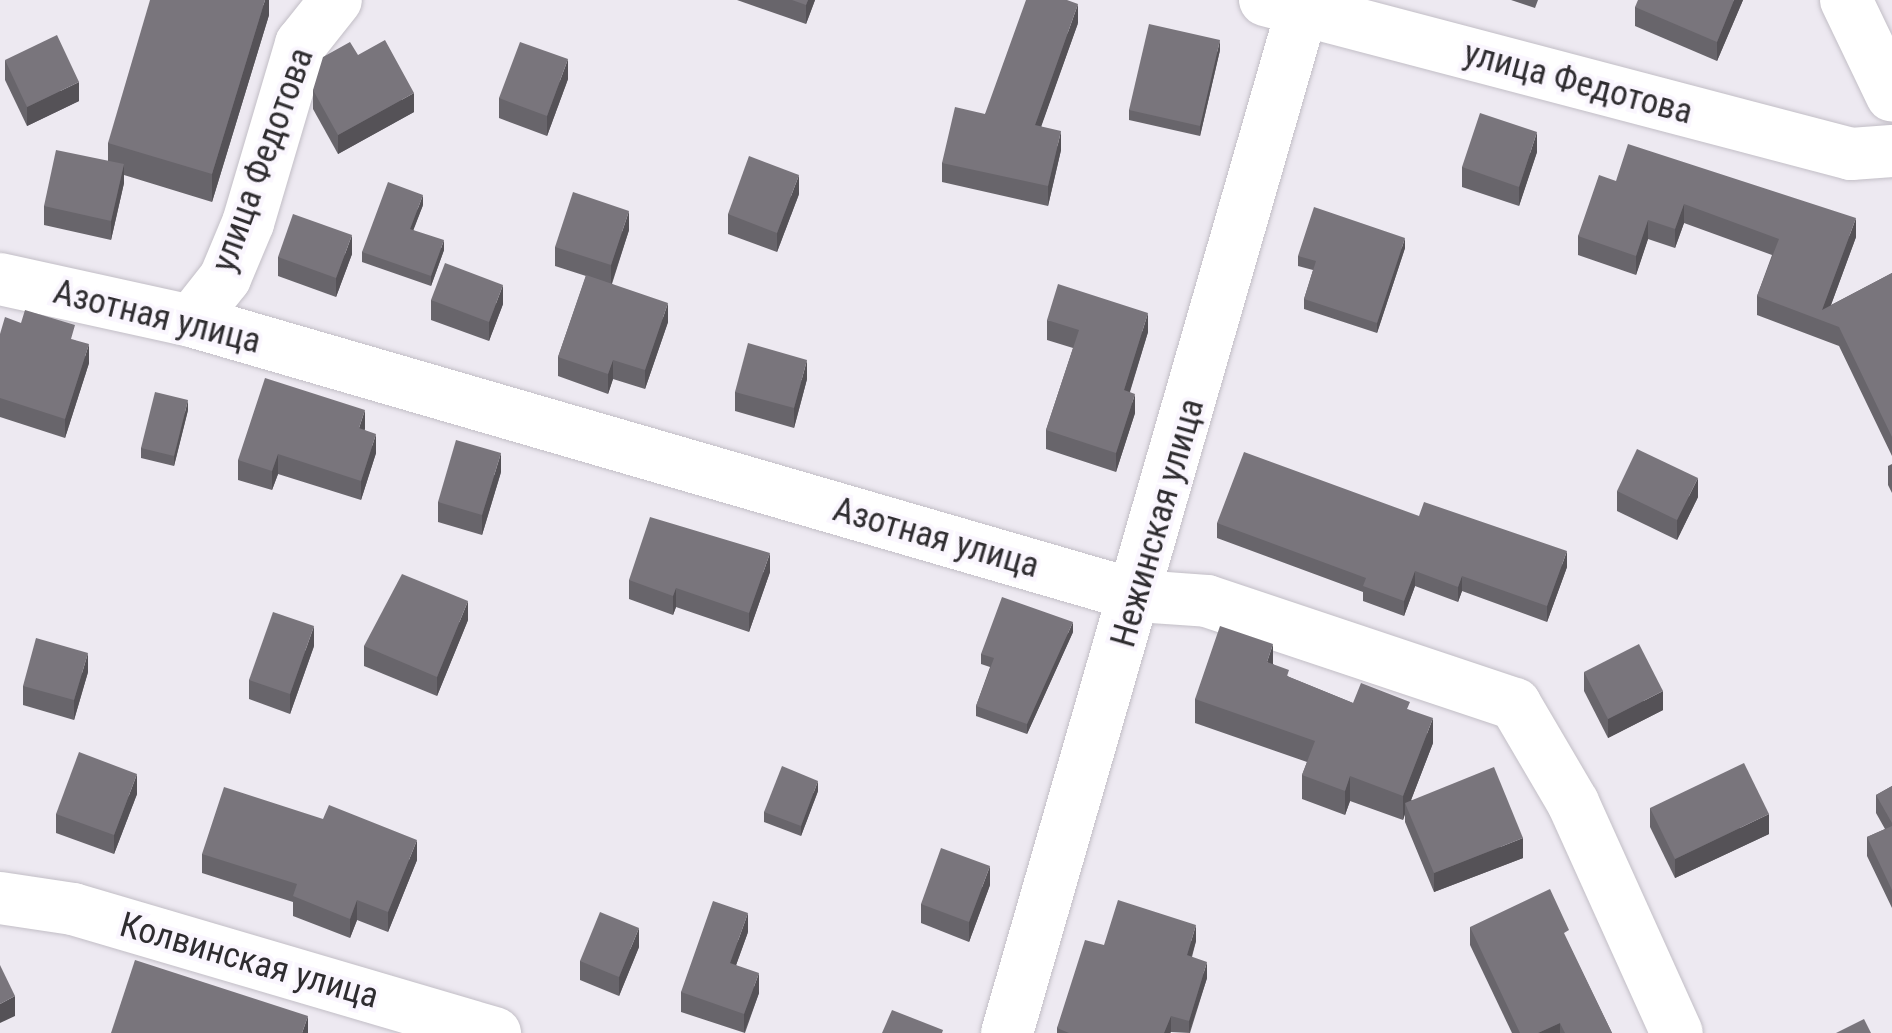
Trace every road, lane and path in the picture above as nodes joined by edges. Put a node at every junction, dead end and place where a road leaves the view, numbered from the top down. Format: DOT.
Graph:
graph roads {
  1 [pos="336,0"];
  2 [pos="1846,0"];
  3 [pos="1284,5"];
  4 [pos="1892,96"];
  5 [pos="1892,151"];
  6 [pos="0,280"];
  7 [pos="191,321"];
  8 [pos="1138,596"];
  9 [pos="0,898"];
  10 [pos="495,1033"];
  11 [pos="1007,1033"];
  12 [pos="1677,1033"];
  1 -- 7 [label="street, улица Федотова"];
  2 -- 4 [label="street"];
  3 -- 5 [label="street, улица Федотова"];
  3 -- 8 [label="street, Нежинская улица"];
  6 -- 7 [label="street, Азотная улица"];
  7 -- 8 [label="street, Азотная улица"];
  8 -- 11 [label="street, Нежинская улица"];
  8 -- 12 [label="street, Азотная улица"];
  9 -- 10 [label="street, Колвинская улица"];
}
